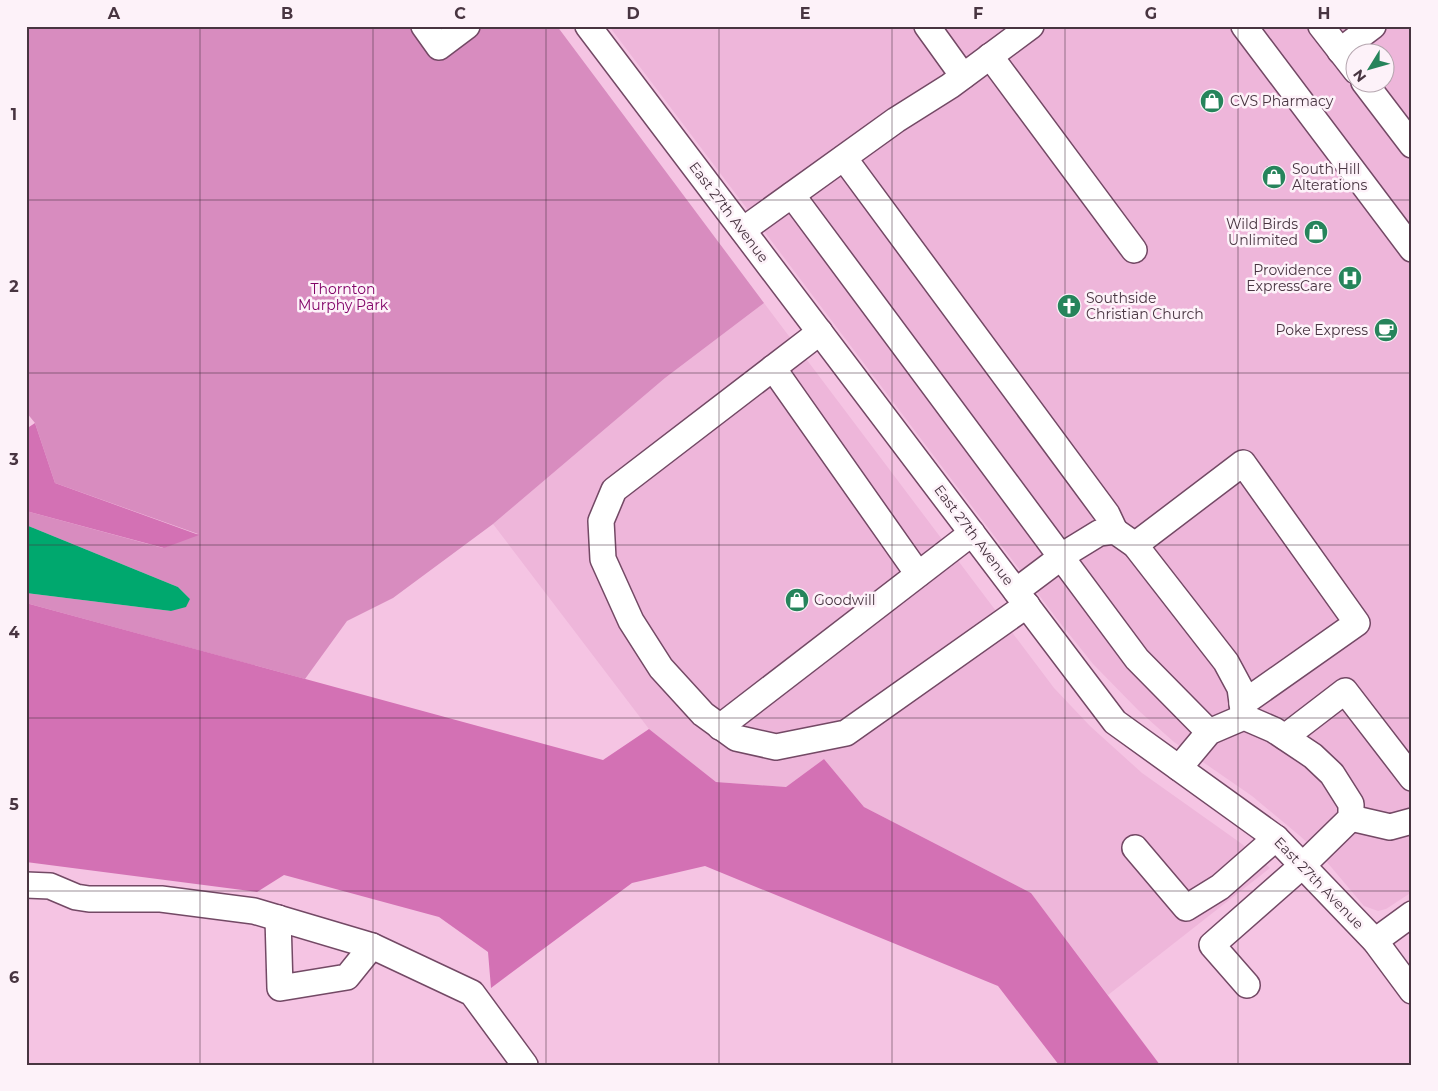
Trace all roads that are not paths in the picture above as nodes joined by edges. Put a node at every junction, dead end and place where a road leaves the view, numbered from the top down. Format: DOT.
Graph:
graph roads {
  1 [pos="424,26"];
  2 [pos="467,26"];
  3 [pos="588,26"];
  4 [pos="927,26"];
  5 [pos="1244,26"];
  6 [pos="1321,26"];
  7 [pos="1373,26"];
  8 [pos="1024,28"];
  9 [pos="1340,51"];
  10 [pos="990,56"];
  11 [pos="1346,58"];
  12 [pos="963,76"];
  13 [pos="1372,92"];
  14 [pos="1412,145"];
  15 [pos="844,158"];
  16 [pos="792,196"];
  17 [pos="743,230"];
  18 [pos="1412,249"];
  19 [pos="1134,250"];
  20 [pos="820,332"];
  21 [pos="773,368"];
  22 [pos="1115,531"];
  23 [pos="972,533"];
  24 [pos="1135,545"];
  25 [pos="1062,557"];
  26 [pos="918,574"];
  27 [pos="1021,598"];
  28 [pos="1243,710"];
  29 [pos="720,727"];
  30 [pos="1209,732"];
  31 [pos="1285,737"];
  32 [pos="1179,768"];
  33 [pos="1412,778"];
  34 [pos="1350,818"];
  35 [pos="1412,821"];
  36 [pos="1276,838"];
  37 [pos="1135,848"];
  38 [pos="1302,865"];
  39 [pos="26,885"];
  40 [pos="1412,914"];
  41 [pos="278,918"];
  42 [pos="1375,941"];
  43 [pos="372,946"];
  44 [pos="1246,985"];
  45 [pos="1412,991"];
  46 [pos="525,1065"];
  1 -- 2 [label="street"];
  3 -- 17 [label="street, East 27th Avenue"];
  4 -- 12 [label="street"];
  5 -- 18 [label="street"];
  6 -- 9 [label="street"];
  7 -- 9 [label="street"];
  8 -- 10 [label="street"];
  9 -- 11 [label="street"];
  10 -- 12 [label="street"];
  10 -- 19 [label="street"];
  12 -- 15 [label="street"];
  13 -- 14 [label="street"];
  15 -- 16 [label="street"];
  15 -- 22 [label="street"];
  16 -- 17 [label="street"];
  16 -- 25 [label="street"];
  17 -- 20 [label="street, East 27th Avenue"];
  20 -- 21 [label="street"];
  20 -- 23 [label="street, East 27th Avenue"];
  21 -- 26 [label="street"];
  21 -- 29 [label="street"];
  22 -- 24 [label="street"];
  22 -- 25 [label="street"];
  23 -- 26 [label="street"];
  23 -- 27 [label="street, East 27th Avenue"];
  24 -- 28 [label="street"];
  24 -- 28 [label="street"];
  25 -- 27 [label="street"];
  25 -- 30 [label="street"];
  26 -- 29 [label="street"];
  27 -- 29 [label="street"];
  27 -- 32 [label="street, East 27th Avenue"];
  28 -- 30 [label="street"];
  28 -- 31 [label="street"];
  30 -- 32 [label="street"];
  31 -- 33 [label="street"];
  31 -- 34 [label="street"];
  32 -- 36 [label="street, East 27th Avenue"];
  34 -- 35 [label="street"];
  34 -- 38 [label="street"];
  36 -- 37 [label="street"];
  36 -- 38 [label="street, East 27th Avenue"];
  38 -- 42 [label="street, East 27th Avenue"];
  38 -- 44 [label="street"];
  39 -- 41 [label="street"];
  40 -- 42 [label="street"];
  41 -- 43 [label="street"];
  41 -- 43 [label="street"];
  42 -- 45 [label="street, East 27th Avenue"];
  43 -- 46 [label="street"];
}
